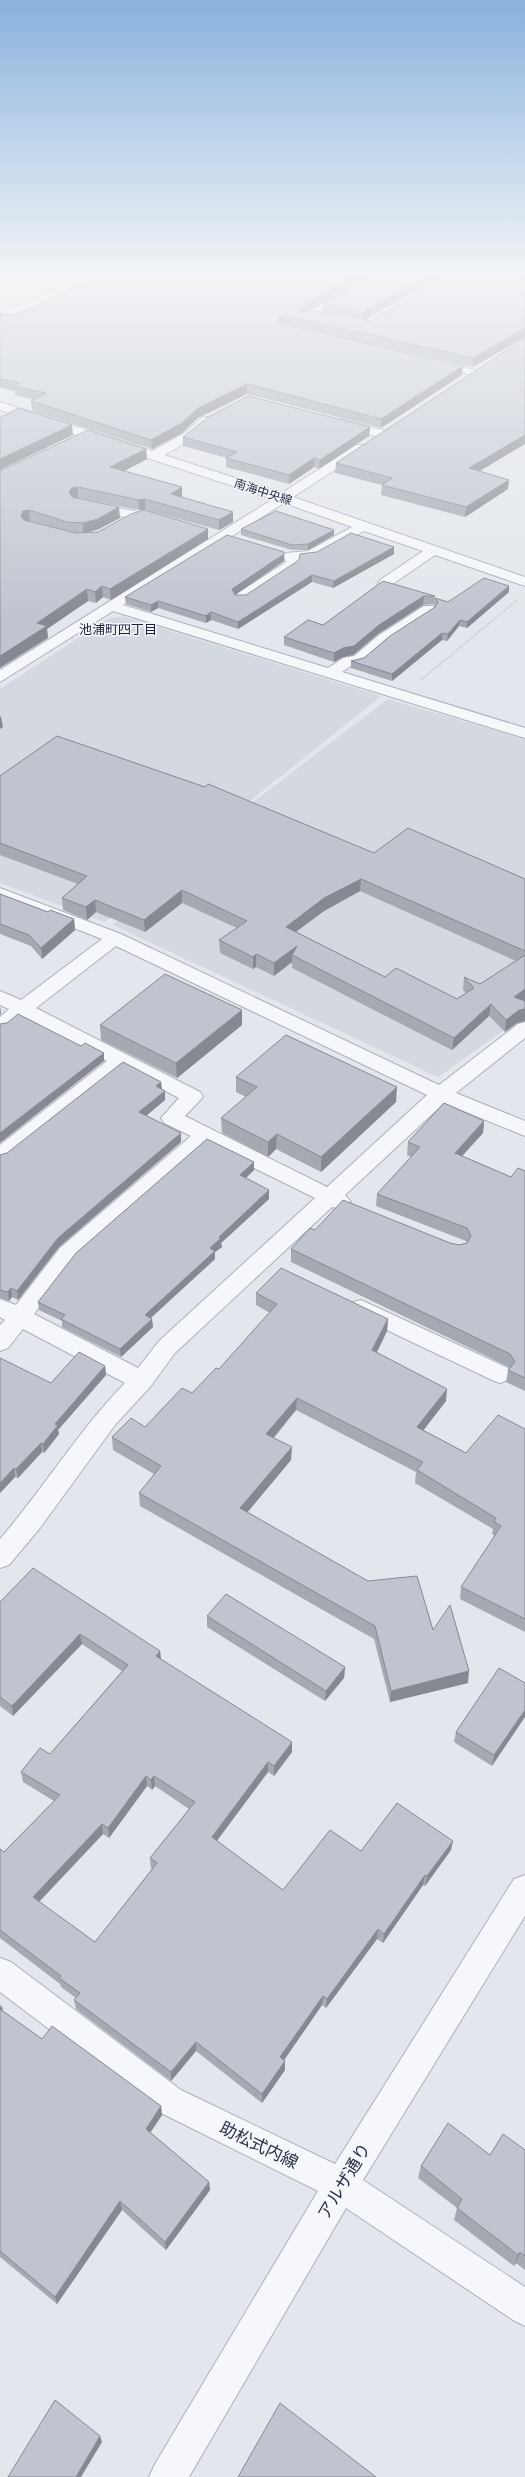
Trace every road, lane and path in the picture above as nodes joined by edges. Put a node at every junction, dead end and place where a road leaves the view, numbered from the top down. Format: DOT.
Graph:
graph roads {
  1 [pos="0,406"];
  2 [pos="216,415"];
  3 [pos="329,420"];
  4 [pos="395,425"];
  5 [pos="87,434"];
  6 [pos="382,434"];
  7 [pos="73,442"];
  8 [pos="153,456"];
  9 [pos="283,498"];
  10 [pos="78,503"];
  11 [pos="116,526"];
  12 [pos="363,526"];
  13 [pos="206,533"];
  14 [pos="222,536"];
  15 [pos="239,540"];
  16 [pos="434,550"];
  17 [pos="276,552"];
  18 [pos="291,556"];
  19 [pos="525,582"];
  20 [pos="385,583"];
  21 [pos="522,596"];
  22 [pos="240,598"];
  23 [pos="110,606"];
  24 [pos="429,609"];
  25 [pos="330,673"];
  26 [pos="0,677"];
  27 [pos="402,696"];
  28 [pos="525,733"];
  29 [pos="0,893"];
  30 [pos="115,938"];
  31 [pos="0,997"];
  32 [pos="22,1009"];
  33 [pos="0,1026"];
  34 [pos="525,1028"];
  35 [pos="121,1060"];
  36 [pos="441,1094"];
  37 [pos="525,1129"];
  38 [pos="205,1135"];
  39 [pos="0,1156"];
  40 [pos="327,1197"];
  41 [pos="356,1208"];
  42 [pos="260,1260"];
  43 [pos="282,1270"];
  44 [pos="345,1301"];
  45 [pos="9,1312"];
  46 [pos="0,1342"];
  47 [pos="500,1374"];
  48 [pos="142,1381"];
  49 [pos="0,1557"];
  50 [pos="525,1889"];
  51 [pos="0,1974"];
  52 [pos="341,2185"];
  53 [pos="525,2308"];
  54 [pos="168,2477"];
  1 -- 5 [label="street, 南海中央線"];
  2 -- 8 [label="street"];
  3 -- 6 [label="street"];
  4 -- 6 [label="street"];
  5 -- 7 [label="street"];
  5 -- 8 [label="street, 南海中央線"];
  6 -- 9 [label="street"];
  8 -- 9 [label="street, 南海中央線"];
  9 -- 12 [label="street, 南海中央線"];
  9 -- 14 [label="street"];
  10 -- 11 [label="street"];
  12 -- 16 [label="street, 南海中央線"];
  12 -- 18 [label="street"];
  13 -- 14 [label="street"];
  14 -- 15 [label="street"];
  14 -- 23 [label="street"];
  16 -- 19 [label="street, 南海中央線"];
  16 -- 20 [label="street"];
  17 -- 18 [label="street"];
  18 -- 22 [label="street"];
  21 -- 27 [label="path"];
  23 -- 25 [label="street"];
  23 -- 26 [label="street"];
  24 -- 25 [label="street"];
  25 -- 27 [label="street"];
  27 -- 28 [label="street"];
  29 -- 30 [label="street"];
  30 -- 32 [label="street"];
  30 -- 36 [label="street"];
  31 -- 32 [label="street"];
  32 -- 33 [label="street"];
  32 -- 35 [label="street"];
  34 -- 36 [label="street"];
  35 -- 38 [label="street"];
  35 -- 39 [label="street"];
  36 -- 37 [label="street"];
  36 -- 40 [label="street"];
  38 -- 40 [label="street"];
  38 -- 45 [label="street"];
  40 -- 41 [label="street"];
  40 -- 42 [label="street"];
  42 -- 43 [label="street"];
  42 -- 48 [label="street"];
  44 -- 47 [label="street"];
  45 -- 46 [label="street"];
  45 -- 48 [label="street"];
  48 -- 49 [label="street"];
  50 -- 52 [label="street, アルザ通り"];
  51 -- 52 [label="street, 助松式内線"];
  52 -- 53 [label="street, 助松式内線"];
  52 -- 54 [label="street, アルザ通り"];
}
